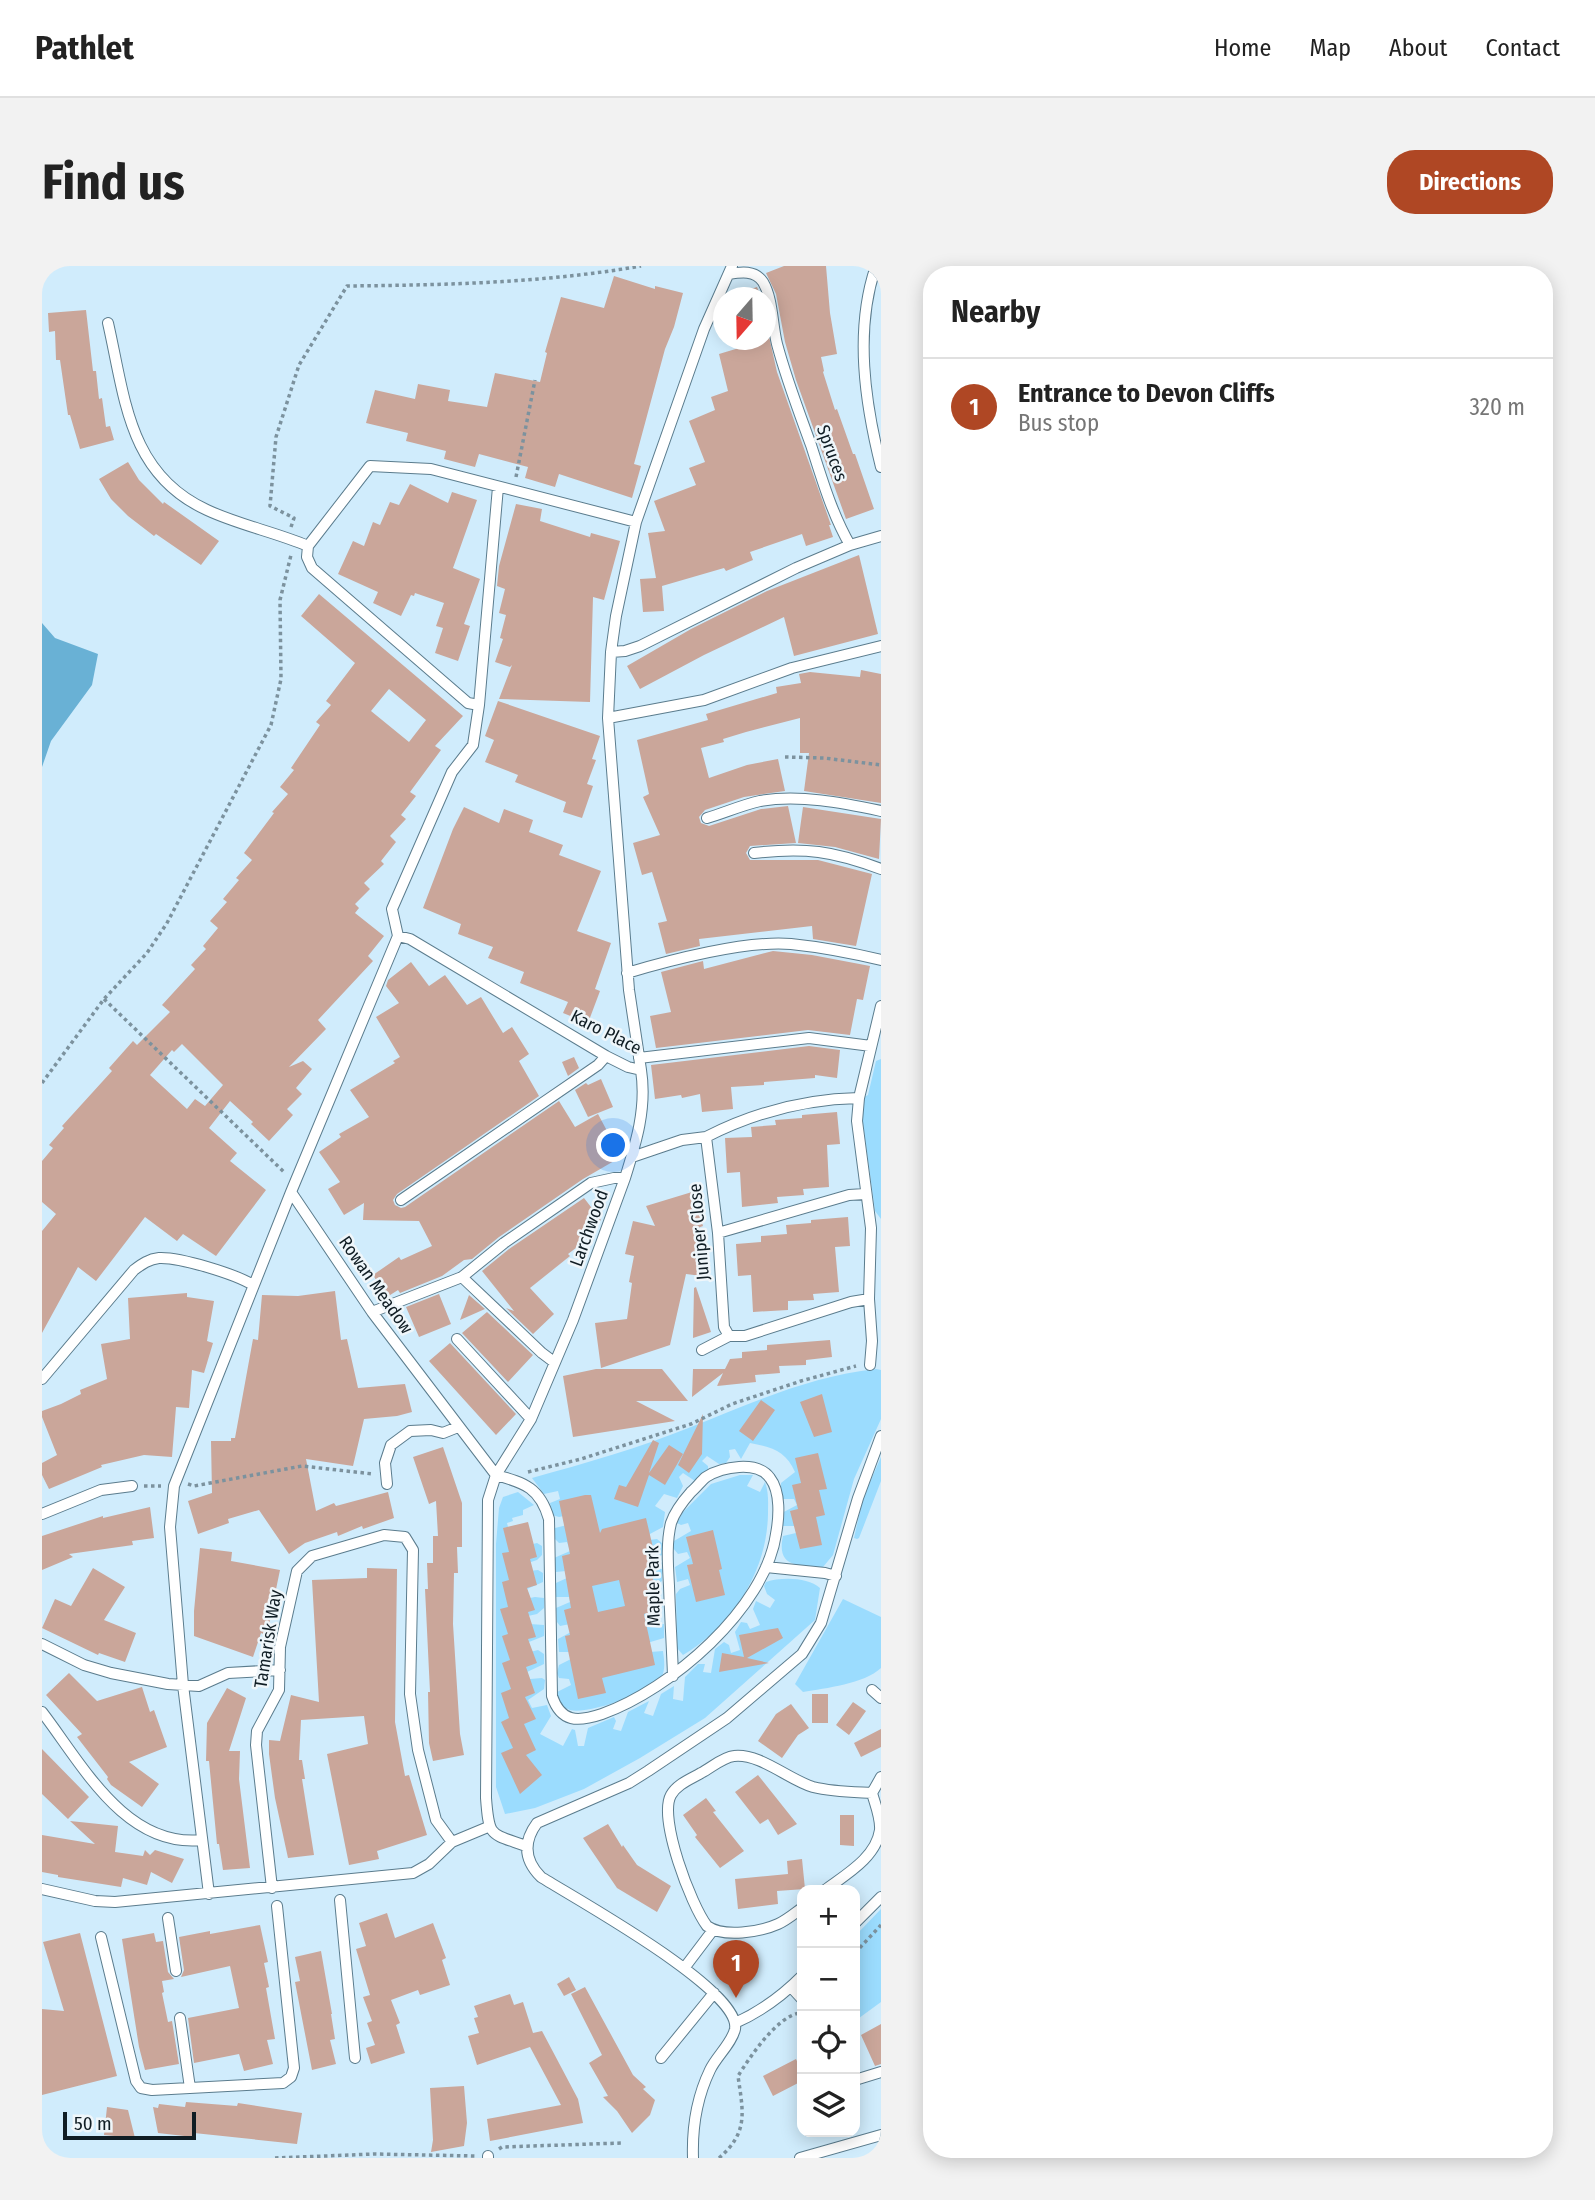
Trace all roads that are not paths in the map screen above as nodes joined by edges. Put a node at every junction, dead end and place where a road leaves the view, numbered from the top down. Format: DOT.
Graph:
graph roads {
  1 [pos="876,266"];
  2 [pos="730,270"];
  3 [pos="108,323"];
  4 [pos="881,467"];
  5 [pos="498,487"];
  6 [pos="636,522"];
  7 [pos="881,536"];
  8 [pos="850,545"];
  9 [pos="308,546"];
  10 [pos="881,646"];
  11 [pos="611,652"];
  12 [pos="479,705"];
  13 [pos="608,718"];
  14 [pos="881,811"];
  15 [pos="707,818"];
  16 [pos="754,853"];
  17 [pos="881,869"];
  18 [pos="397,936"];
  19 [pos="881,960"];
  20 [pos="627,973"];
  21 [pos="881,1006"];
  22 [pos="871,1046"];
  23 [pos="606,1056"];
  24 [pos="639,1058"];
  25 [pos="641,1070"];
  26 [pos="859,1098"];
  27 [pos="706,1137"];
  28 [pos="632,1157"];
  29 [pos="625,1178"];
  30 [pos="293,1187"];
  31 [pos="865,1194"];
  32 [pos="401,1200"];
  33 [pos="876,1228"];
  34 [pos="718,1233"];
  35 [pos="462,1277"];
  36 [pos="253,1285"];
  37 [pos="869,1299"];
  38 [pos="372,1312"];
  39 [pos="729,1336"];
  40 [pos="457,1339"];
  41 [pos="702,1350"];
  42 [pos="554,1362"];
  43 [pos="870,1365"];
  44 [pos="42,1380"];
  45 [pos="530,1419"];
  46 [pos="458,1426"];
  47 [pos="881,1436"];
  48 [pos="496,1475"];
  49 [pos="387,1484"];
  50 [pos="132,1486"];
  51 [pos="42,1514"];
  52 [pos="766,1567"];
  53 [pos="836,1576"];
  54 [pos="42,1644"];
  55 [pos="280,1671"];
  56 [pos="673,1676"];
  57 [pos="183,1685"];
  58 [pos="42,1712"];
  59 [pos="564,1717"];
  60 [pos="556,1727"];
  61 [pos="881,1777"];
  62 [pos="872,1793"];
  63 [pos="488,1827"];
  64 [pos="202,1840"];
  65 [pos="452,1842"];
  66 [pos="526,1846"];
  67 [pos="831,1885"];
  68 [pos="271,1888"];
  69 [pos="42,1889"];
  70 [pos="209,1894"];
  71 [pos="881,1897"];
  72 [pos="340,1900"];
  73 [pos="277,1906"];
  74 [pos="797,1911"];
  75 [pos="168,1918"];
  76 [pos="860,1918"];
  77 [pos="713,1930"];
  78 [pos="101,1937"];
  79 [pos="685,1967"];
  80 [pos="176,1971"];
  81 [pos="797,1981"];
  82 [pos="791,1987"];
  83 [pos="714,1993"];
  84 [pos="797,1994"];
  85 [pos="180,2018"];
  86 [pos="735,2023"];
  87 [pos="355,2058"];
  88 [pos="661,2058"];
  89 [pos="881,2071"];
  90 [pos="860,2074"];
  91 [pos="190,2088"];
  92 [pos="881,2135"];
  93 [pos="693,2158"];
  94 [pos="800,2158"];
  1 -- 4 [label="lane"];
  2 -- 6 [label="lane, Spruces"];
  2 -- 8 [label="lane, Spruces"];
  3 -- 9 [label="lane"];
  5 -- 6 [label="lane"];
  5 -- 9 [label="lane"];
  5 -- 12 [label="lane"];
  6 -- 11 [label="lane, Spruces"];
  7 -- 8 [label="lane"];
  8 -- 11 [label="lane"];
  9 -- 12 [label="lane"];
  10 -- 13 [label="lane"];
  11 -- 13 [label="lane, Spruces"];
  12 -- 18 [label="lane"];
  13 -- 20 [label="lane, Karo Place"];
  14 -- 15 [label="lane"];
  16 -- 17 [label="lane"];
  18 -- 23 [label="lane, Karo Place"];
  18 -- 30 [label="lane"];
  19 -- 20 [label="lane"];
  20 -- 24 [label="lane, Karo Place"];
  21 -- 22 [label="lane"];
  22 -- 24 [label="lane"];
  22 -- 26 [label="lane"];
  23 -- 25 [label="lane, Karo Place"];
  23 -- 32 [label="lane"];
  24 -- 25 [label="lane, Karo Place"];
  25 -- 28 [label="lane"];
  26 -- 27 [label="lane"];
  26 -- 31 [label="lane"];
  27 -- 28 [label="lane"];
  27 -- 34 [label="lane, Juniper Close"];
  28 -- 29 [label="lane"];
  29 -- 35 [label="lane, Larchwood"];
  29 -- 42 [label="lane, Larchwood"];
  30 -- 36 [label="lane"];
  30 -- 38 [label="lane, Rowan Meadow"];
  31 -- 33 [label="lane"];
  31 -- 34 [label="lane"];
  33 -- 37 [label="lane"];
  34 -- 39 [label="lane, Juniper Close"];
  35 -- 38 [label="lane, Larchwood"];
  35 -- 42 [label="lane"];
  36 -- 44 [label="lane"];
  36 -- 57 [label="lane"];
  37 -- 39 [label="lane"];
  37 -- 43 [label="lane"];
  38 -- 46 [label="lane, Rowan Meadow"];
  39 -- 41 [label="lane"];
  40 -- 45 [label="lane"];
  42 -- 45 [label="lane, Larchwood"];
  45 -- 48 [label="lane, Larchwood"];
  46 -- 48 [label="lane, Rowan Meadow"];
  46 -- 49 [label="lane"];
  47 -- 53 [label="lane"];
  48 -- 59 [label="lane"];
  48 -- 63 [label="lane, Larchwood"];
  50 -- 51 [label="lane"];
  52 -- 53 [label="lane"];
  52 -- 56 [label="lane, Maple Park"];
  52 -- 56 [label="lane, Maple Park"];
  53 -- 66 [label="lane"];
  54 -- 57 [label="lane"];
  55 -- 57 [label="lane"];
  55 -- 65 [label="lane, Tamarisk Way"];
  55 -- 68 [label="lane, Tamarisk Way"];
  56 -- 59 [label="lane, Maple Park"];
  57 -- 64 [label="lane"];
  58 -- 64 [label="lane"];
  59 -- 60 [label="lane"];
  61 -- 62 [label="lane"];
  62 -- 67 [label="lane"];
  62 -- 77 [label="lane"];
  63 -- 65 [label="lane"];
  63 -- 66 [label="lane"];
  64 -- 70 [label="lane"];
  65 -- 68 [label="lane"];
  66 -- 79 [label="lane"];
  68 -- 70 [label="lane"];
  69 -- 70 [label="lane"];
  71 -- 76 [label="lane"];
  72 -- 87 [label="lane"];
  73 -- 91 [label="lane"];
  74 -- 77 [label="lane"];
  75 -- 80 [label="lane"];
  77 -- 79 [label="lane"];
  78 -- 91 [label="lane"];
  79 -- 83 [label="lane"];
  81 -- 82 [label="lane"];
  82 -- 84 [label="lane"];
  82 -- 86 [label="lane"];
  83 -- 86 [label="lane"];
  83 -- 88 [label="lane"];
  85 -- 91 [label="lane"];
  86 -- 93 [label="lane"];
  89 -- 90 [label="lane"];
  92 -- 94 [label="lane"];
}
